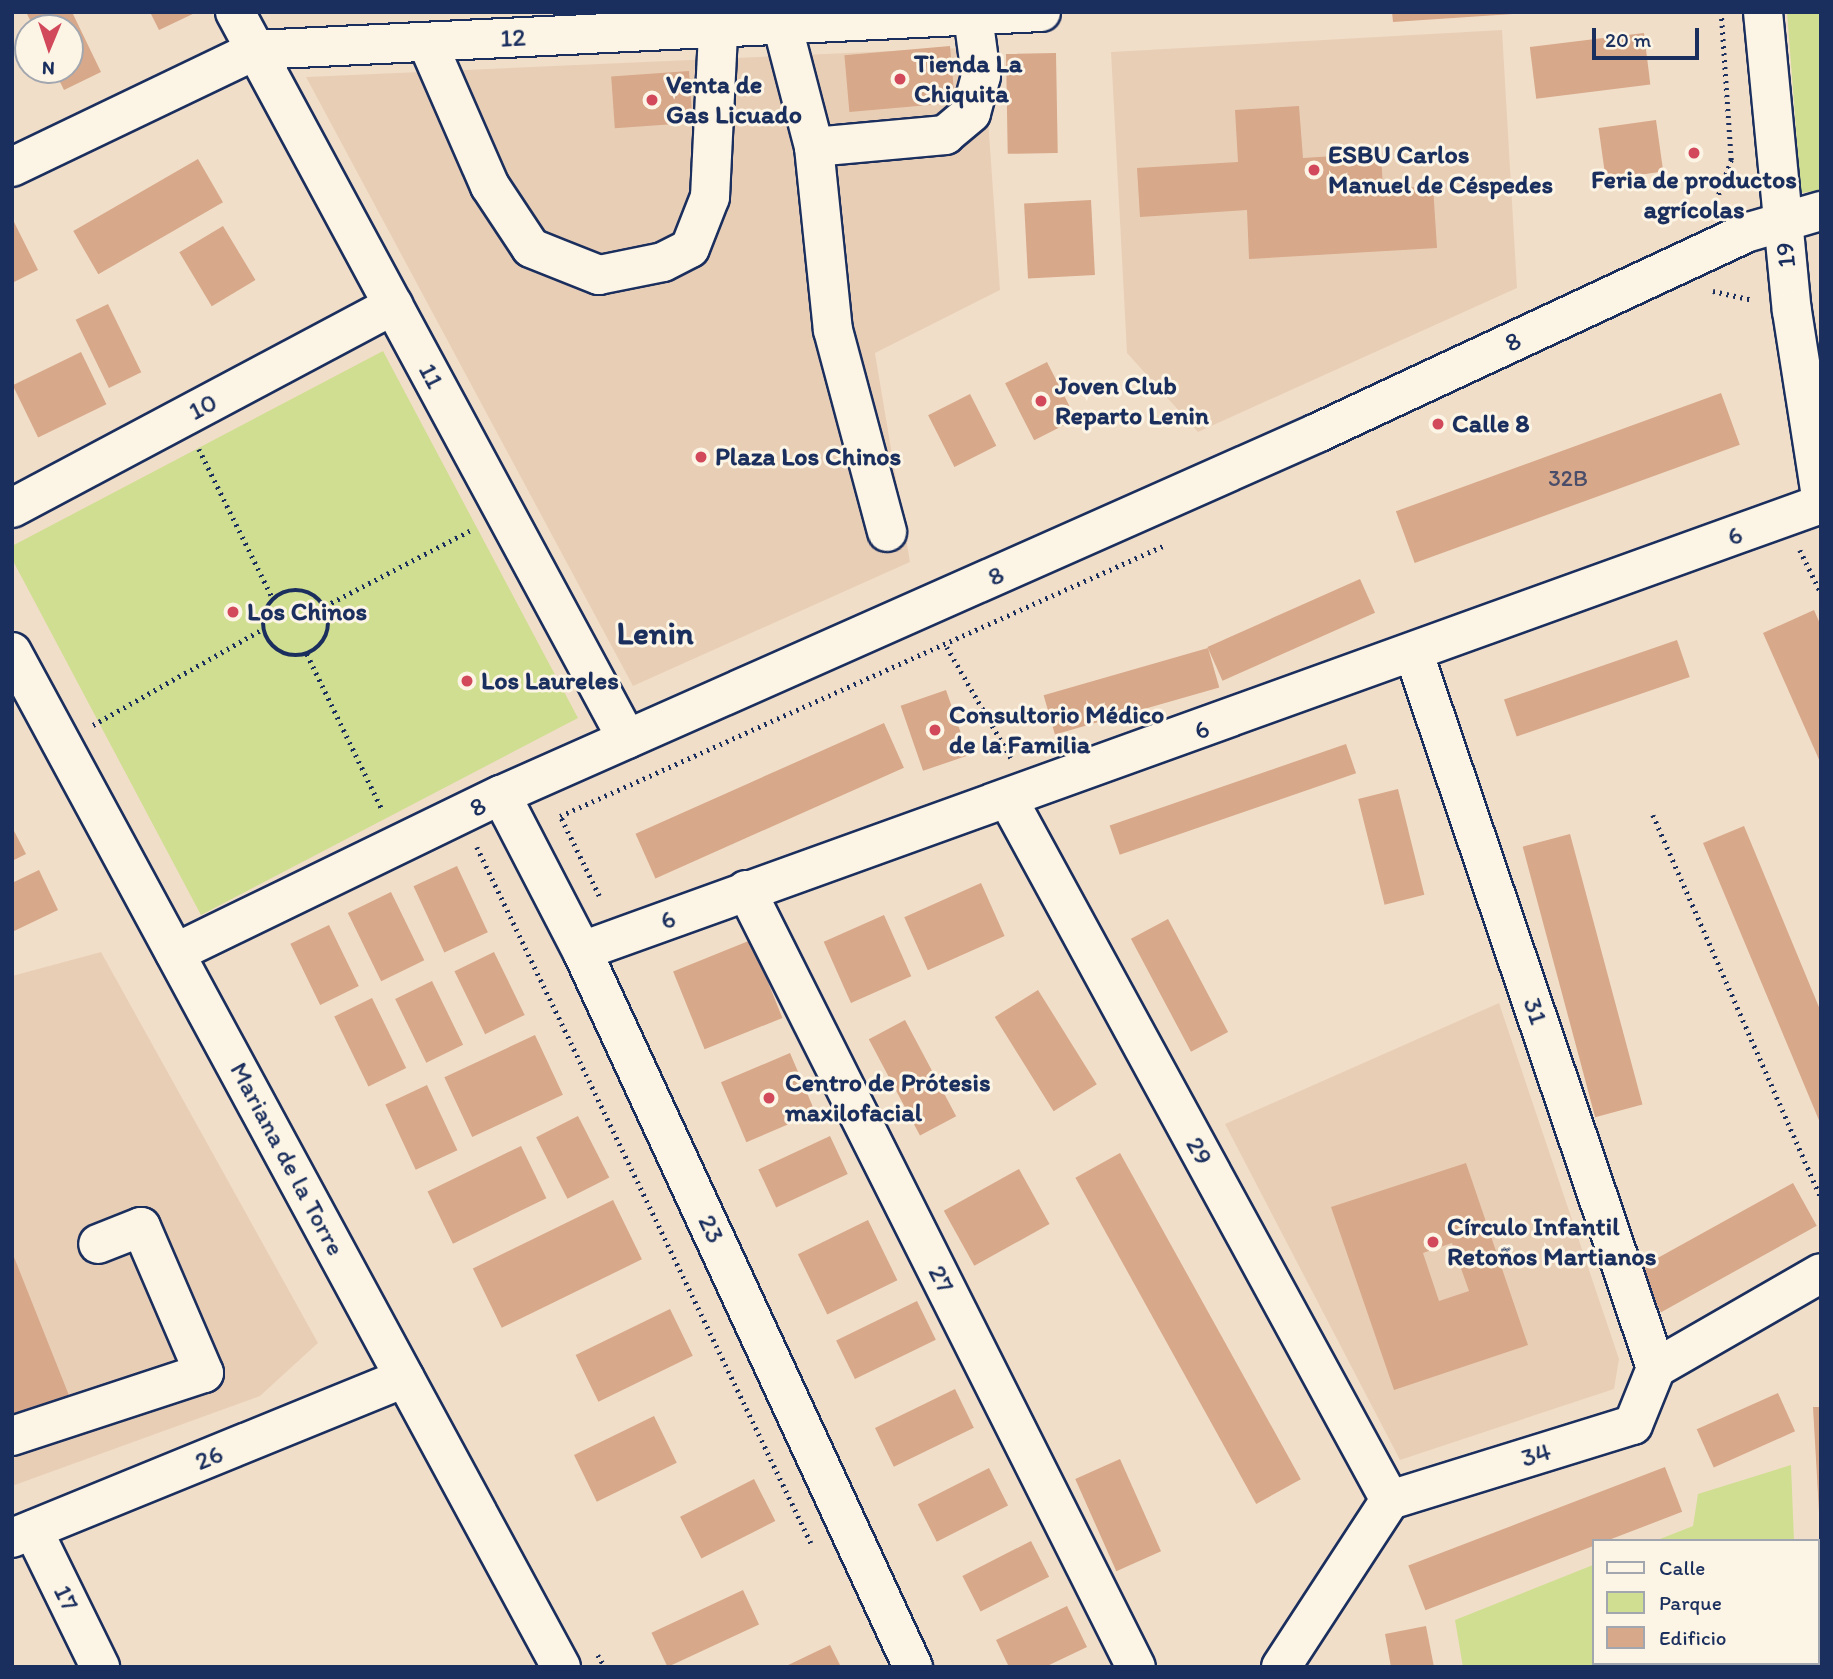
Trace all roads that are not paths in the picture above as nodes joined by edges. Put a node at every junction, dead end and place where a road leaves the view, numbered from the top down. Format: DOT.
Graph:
graph roads {
  1 [pos="235,12"];
  2 [pos="1041,12"];
  3 [pos="1763,12"];
  4 [pos="973,16"];
  5 [pos="719,20"];
  6 [pos="782,24"];
  7 [pos="427,42"];
  8 [pos="256,50"];
  9 [pos="814,147"];
  10 [pos="12,167"];
  11 [pos="1821,211"];
  12 [pos="1782,218"];
  13 [pos="393,305"];
  14 [pos="1821,496"];
  15 [pos="1821,504"];
  16 [pos="12,509"];
  17 [pos="887,532"];
  18 [pos="12,652"];
  19 [pos="1414,654"];
  20 [pos="627,739"];
  21 [pos="501,795"];
  22 [pos="1020,797"];
  23 [pos="746,890"];
  24 [pos="582,951"];
  25 [pos="175,953"];
  26 [pos="98,1244"];
  27 [pos="1821,1273"];
  28 [pos="1656,1368"];
  29 [pos="405,1378"];
  30 [pos="12,1436"];
  31 [pos="1390,1500"];
  32 [pos="22,1534"];
  33 [pos="100,1667"];
  34 [pos="561,1667"];
  35 [pos="913,1667"];
  36 [pos="1136,1667"];
  37 [pos="1281,1667"];
  1 -- 8 [label="street, 11"];
  2 -- 4 [label="street, 12"];
  3 -- 12 [label="street, 19"];
  4 -- 6 [label="street, 12"];
  4 -- 9 [label="street"];
  5 -- 6 [label="street, 12"];
  5 -- 7 [label="street, 12"];
  5 -- 7 [label="street"];
  6 -- 9 [label="street"];
  7 -- 8 [label="street, 12"];
  8 -- 10 [label="street, 12"];
  8 -- 13 [label="street, 11"];
  9 -- 17 [label="street"];
  11 -- 12 [label="street, 8"];
  12 -- 14 [label="street, 19"];
  12 -- 20 [label="street, 8"];
  13 -- 16 [label="street, 10"];
  13 -- 20 [label="street, 11"];
  15 -- 19 [label="street, 6"];
  18 -- 25 [label="street, Mariana de la Torre"];
  19 -- 22 [label="street, 6"];
  19 -- 28 [label="street, 31"];
  20 -- 21 [label="street, 8"];
  21 -- 24 [label="street, 23"];
  21 -- 25 [label="street, 8"];
  22 -- 23 [label="street, 6"];
  22 -- 31 [label="street, 29"];
  23 -- 24 [label="street, 6"];
  23 -- 36 [label="street, 27"];
  24 -- 35 [label="street, 23"];
  25 -- 29 [label="street, Mariana de la Torre"];
  26 -- 30 [label="street"];
  27 -- 28 [label="street"];
  28 -- 31 [label="street, 34"];
  29 -- 32 [label="street, 26"];
  29 -- 34 [label="street, Mariana de la Torre"];
  31 -- 37 [label="street"];
  32 -- 33 [label="street, 17"];
}
